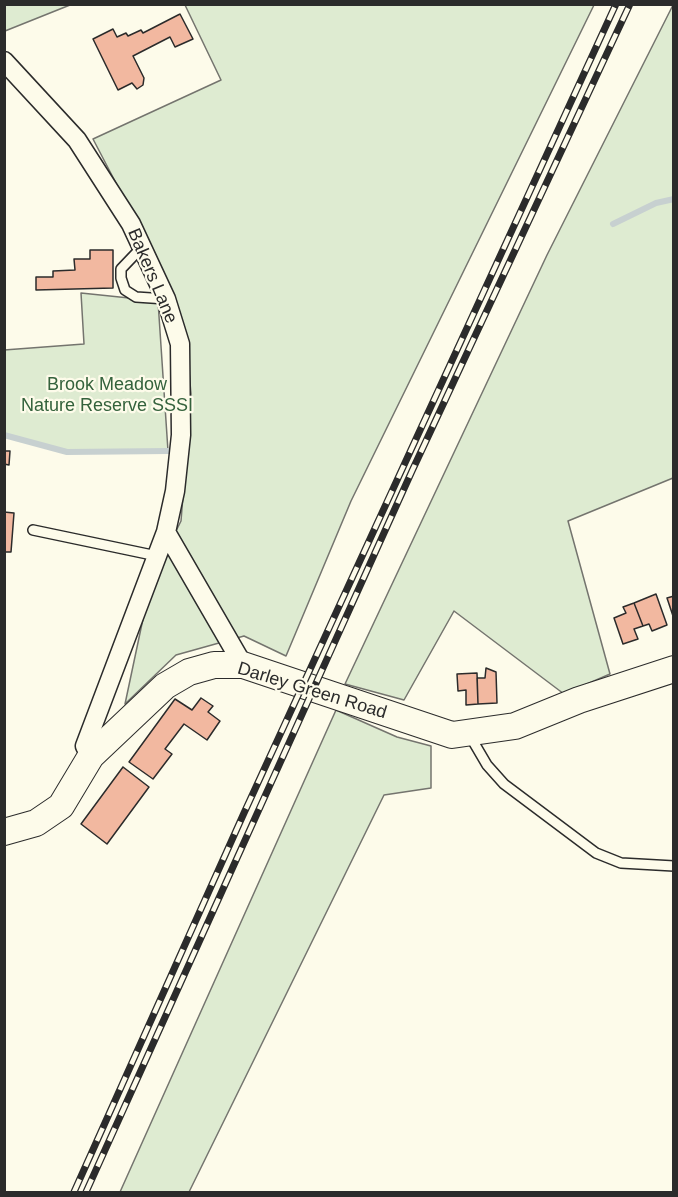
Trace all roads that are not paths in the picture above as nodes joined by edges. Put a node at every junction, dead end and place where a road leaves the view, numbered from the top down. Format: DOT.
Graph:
graph roads {
  1 [pos="4,61"];
  2 [pos="142,247"];
  3 [pos="166,299"];
  4 [pos="33,530"];
  5 [pos="166,532"];
  6 [pos="157,556"];
  7 [pos="243,665"];
  8 [pos="674,669"];
  9 [pos="469,734"];
  10 [pos="91,756"];
  11 [pos="4,832"];
  12 [pos="674,866"];
  1 -- 2 [label="street, Bakers Lane"];
  2 -- 3 [label="street, Bakers Lane"];
  2 -- 3 [label="lane"];
  3 -- 5 [label="street, Bakers Lane"];
  4 -- 6 [label="lane"];
  5 -- 6 [label="street, Bakers Lane"];
  5 -- 7 [label="street"];
  6 -- 10 [label="street, Bakers Lane"];
  7 -- 9 [label="street, Darley Green Road"];
  7 -- 10 [label="street, Darley Green Road"];
  8 -- 9 [label="street, Darley Green Road"];
  9 -- 12 [label="lane"];
  10 -- 11 [label="street, Darley Green Road"];
}
